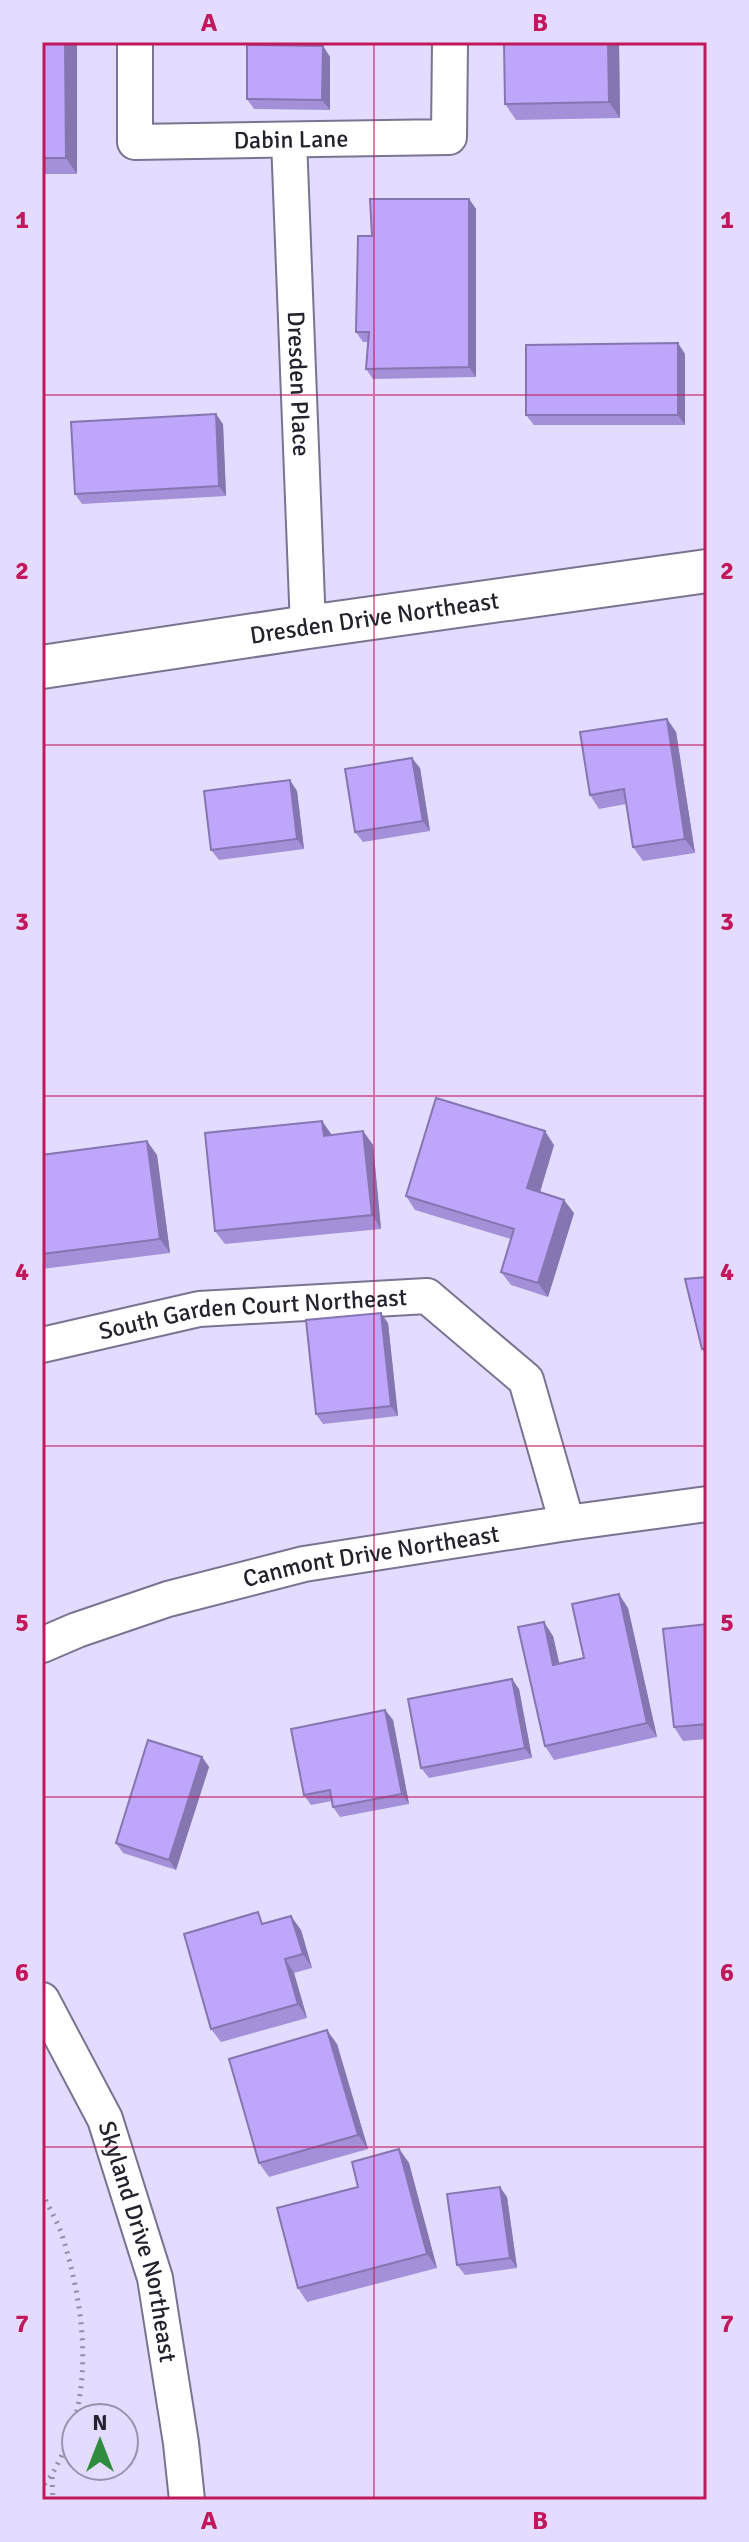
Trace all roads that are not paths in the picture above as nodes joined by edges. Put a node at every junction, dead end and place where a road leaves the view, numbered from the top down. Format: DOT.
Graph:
graph roads {
  1 [pos="135,42"];
  2 [pos="450,42"];
  3 [pos="289,140"];
  4 [pos="707,571"];
  5 [pos="308,627"];
  6 [pos="42,667"];
  7 [pos="42,1345"];
  8 [pos="707,1504"];
  9 [pos="567,1523"];
  10 [pos="42,1645"];
  11 [pos="42,2000"];
  12 [pos="187,2500"];
  1 -- 3 [label="street, Dabin Lane"];
  2 -- 3 [label="street, Dabin Lane"];
  3 -- 5 [label="street, Dresden Place"];
  4 -- 5 [label="street, Dresden Drive Northeast"];
  5 -- 6 [label="street, Dresden Drive Northeast"];
  7 -- 9 [label="street, South Garden Court Northeast"];
  8 -- 9 [label="street, Canmont Drive Northeast"];
  9 -- 10 [label="street, Canmont Drive Northeast"];
  11 -- 12 [label="street, Skyland Drive Northeast"];
}
